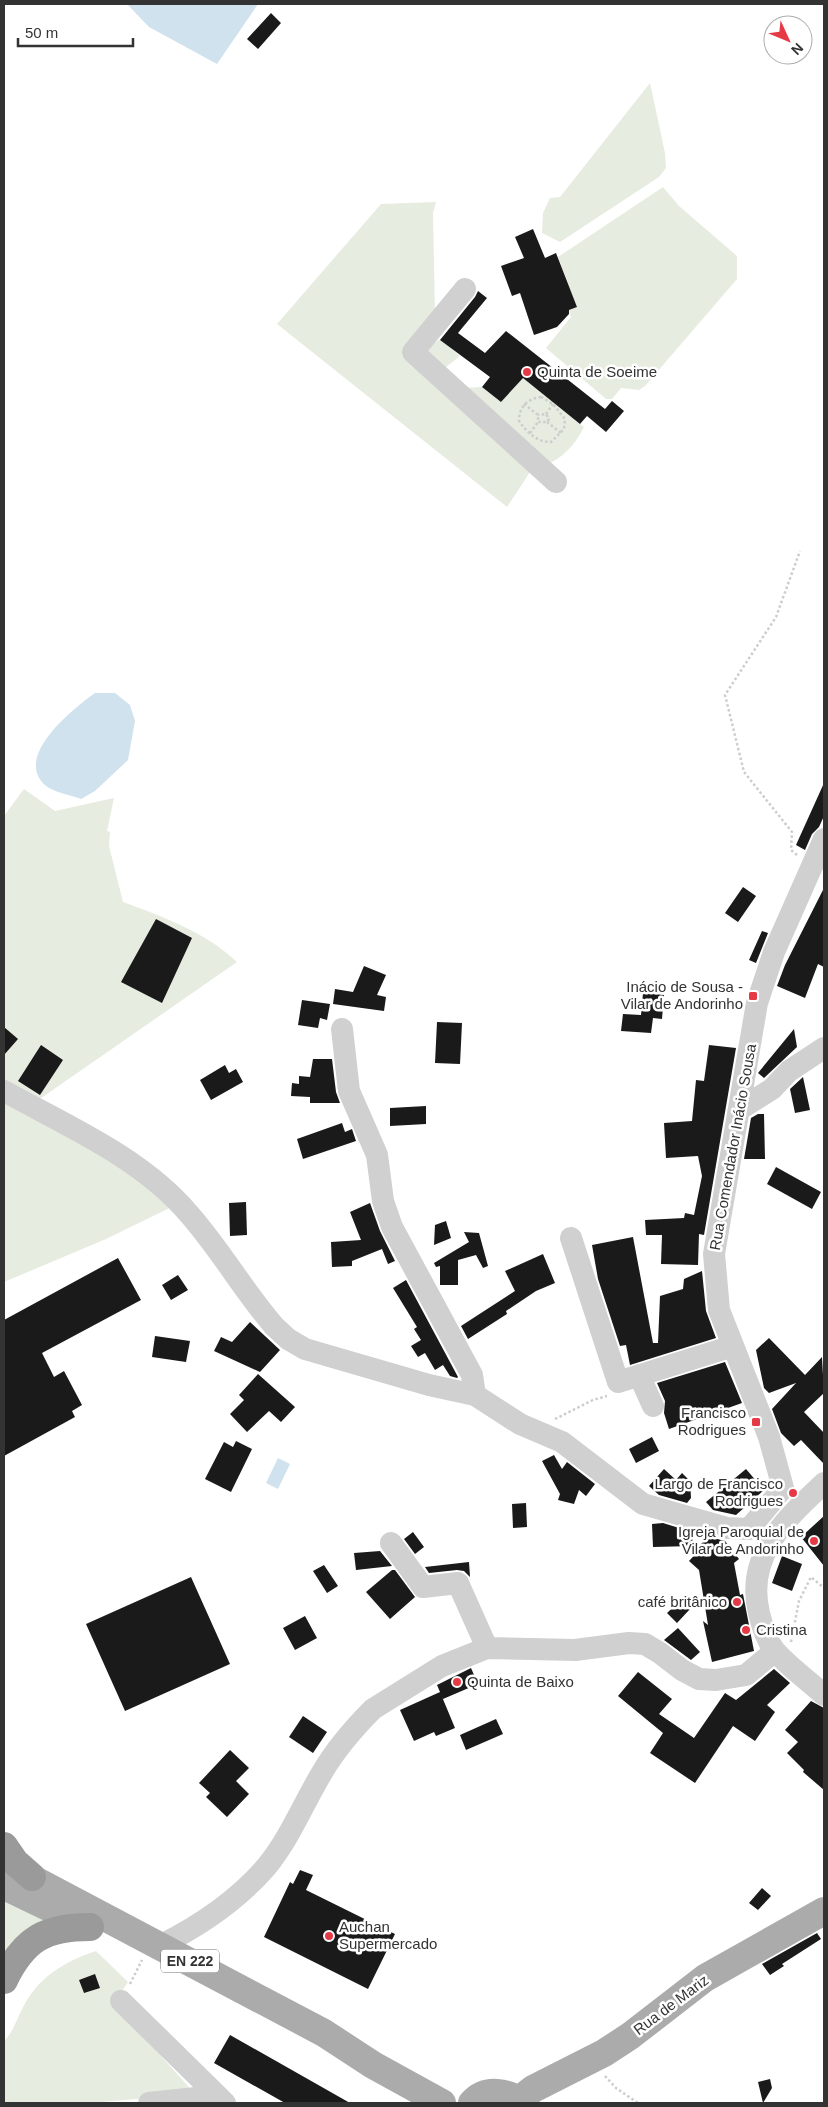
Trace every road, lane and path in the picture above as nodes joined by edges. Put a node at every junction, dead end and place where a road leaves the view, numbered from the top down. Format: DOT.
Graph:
graph roads {
  1 [pos="465,289"];
  2 [pos="524,404"];
  3 [pos="553,404"];
  4 [pos="546,414"];
  5 [pos="538,415"];
  6 [pos="538,422"];
  7 [pos="547,422"];
  8 [pos="530,433"];
  9 [pos="561,433"];
  10 [pos="556,482"];
  11 [pos="800,551"];
  12 [pos="824,839"];
  13 [pos="812,867"];
  14 [pos="342,1029"];
  15 [pos="824,1048"];
  16 [pos="4,1091"];
  17 [pos="740,1109"];
  18 [pos="570,1238"];
  19 [pos="733,1346"];
  20 [pos="645,1389"];
  21 [pos="622,1391"];
  22 [pos="476,1395"];
  23 [pos="593,1400"];
  24 [pos="556,1418"];
  25 [pos="824,1483"];
  26 [pos="783,1488"];
  27 [pos="802,1503"];
  28 [pos="749,1529"];
  29 [pos="391,1543"];
  30 [pos="766,1546"];
  31 [pos="824,1588"];
  32 [pos="487,1648"];
  33 [pos="781,1656"];
  34 [pos="824,1695"];
  35 [pos="4,1846"];
  36 [pos="4,1864"];
  37 [pos="32,1877"];
  38 [pos="4,1886"];
  39 [pos="824,1911"];
  40 [pos="90,1927"];
  41 [pos="153,1950"];
  42 [pos="4,1980"];
  43 [pos="121,2001"];
  44 [pos="594,2058"];
  45 [pos="521,2102"];
  46 [pos="149,2103"];
  47 [pos="209,2103"];
  48 [pos="224,2103"];
  49 [pos="442,2103"];
  50 [pos="472,2103"];
  51 [pos="638,2103"];
  1 -- 10 [label="street"];
  2 -- 3 [label="path"];
  2 -- 5 [label="path"];
  2 -- 8 [label="path"];
  3 -- 4 [label="path"];
  3 -- 9 [label="path"];
  4 -- 5 [label="path"];
  4 -- 7 [label="path"];
  5 -- 6 [label="path"];
  6 -- 7 [label="path"];
  6 -- 8 [label="path"];
  7 -- 9 [label="path"];
  8 -- 9 [label="path"];
  11 -- 13 [label="path"];
  12 -- 13 [label="street, Rua Comendador Inácio Sousa"];
  13 -- 17 [label="street, Rua Comendador Inácio Sousa"];
  14 -- 22 [label="street"];
  15 -- 17 [label="street"];
  16 -- 22 [label="street"];
  17 -- 19 [label="street, Rua Comendador Inácio Sousa"];
  18 -- 20 [label="street"];
  19 -- 20 [label="street"];
  19 -- 26 [label="street, Rua Comendador Inácio Sousa"];
  20 -- 21 [label="street"];
  22 -- 28 [label="street"];
  23 -- 24 [label="path"];
  25 -- 27 [label="street"];
  26 -- 27 [label="street"];
  26 -- 28 [label="street"];
  27 -- 30 [label="street"];
  28 -- 30 [label="street"];
  29 -- 32 [label="street"];
  30 -- 33 [label="street"];
  31 -- 33 [label="path"];
  32 -- 33 [label="street"];
  32 -- 41 [label="street"];
  33 -- 34 [label="street"];
  35 -- 37 [label="highway"];
  36 -- 37 [label="main road, EN 222"];
  37 -- 41 [label="main road, EN 222"];
  38 -- 40 [label="main road, EN 222"];
  39 -- 44 [label="main road, Rua de Mariz"];
  40 -- 41 [label="main road, EN 222"];
  40 -- 42 [label="highway"];
  41 -- 43 [label="path"];
  41 -- 49 [label="main road, EN 222"];
  43 -- 48 [label="street"];
  44 -- 45 [label="main road, Rua de Mariz"];
  44 -- 51 [label="path"];
  45 -- 50 [label="main road, Rua de Mariz"];
  46 -- 47 [label="street"];
}
